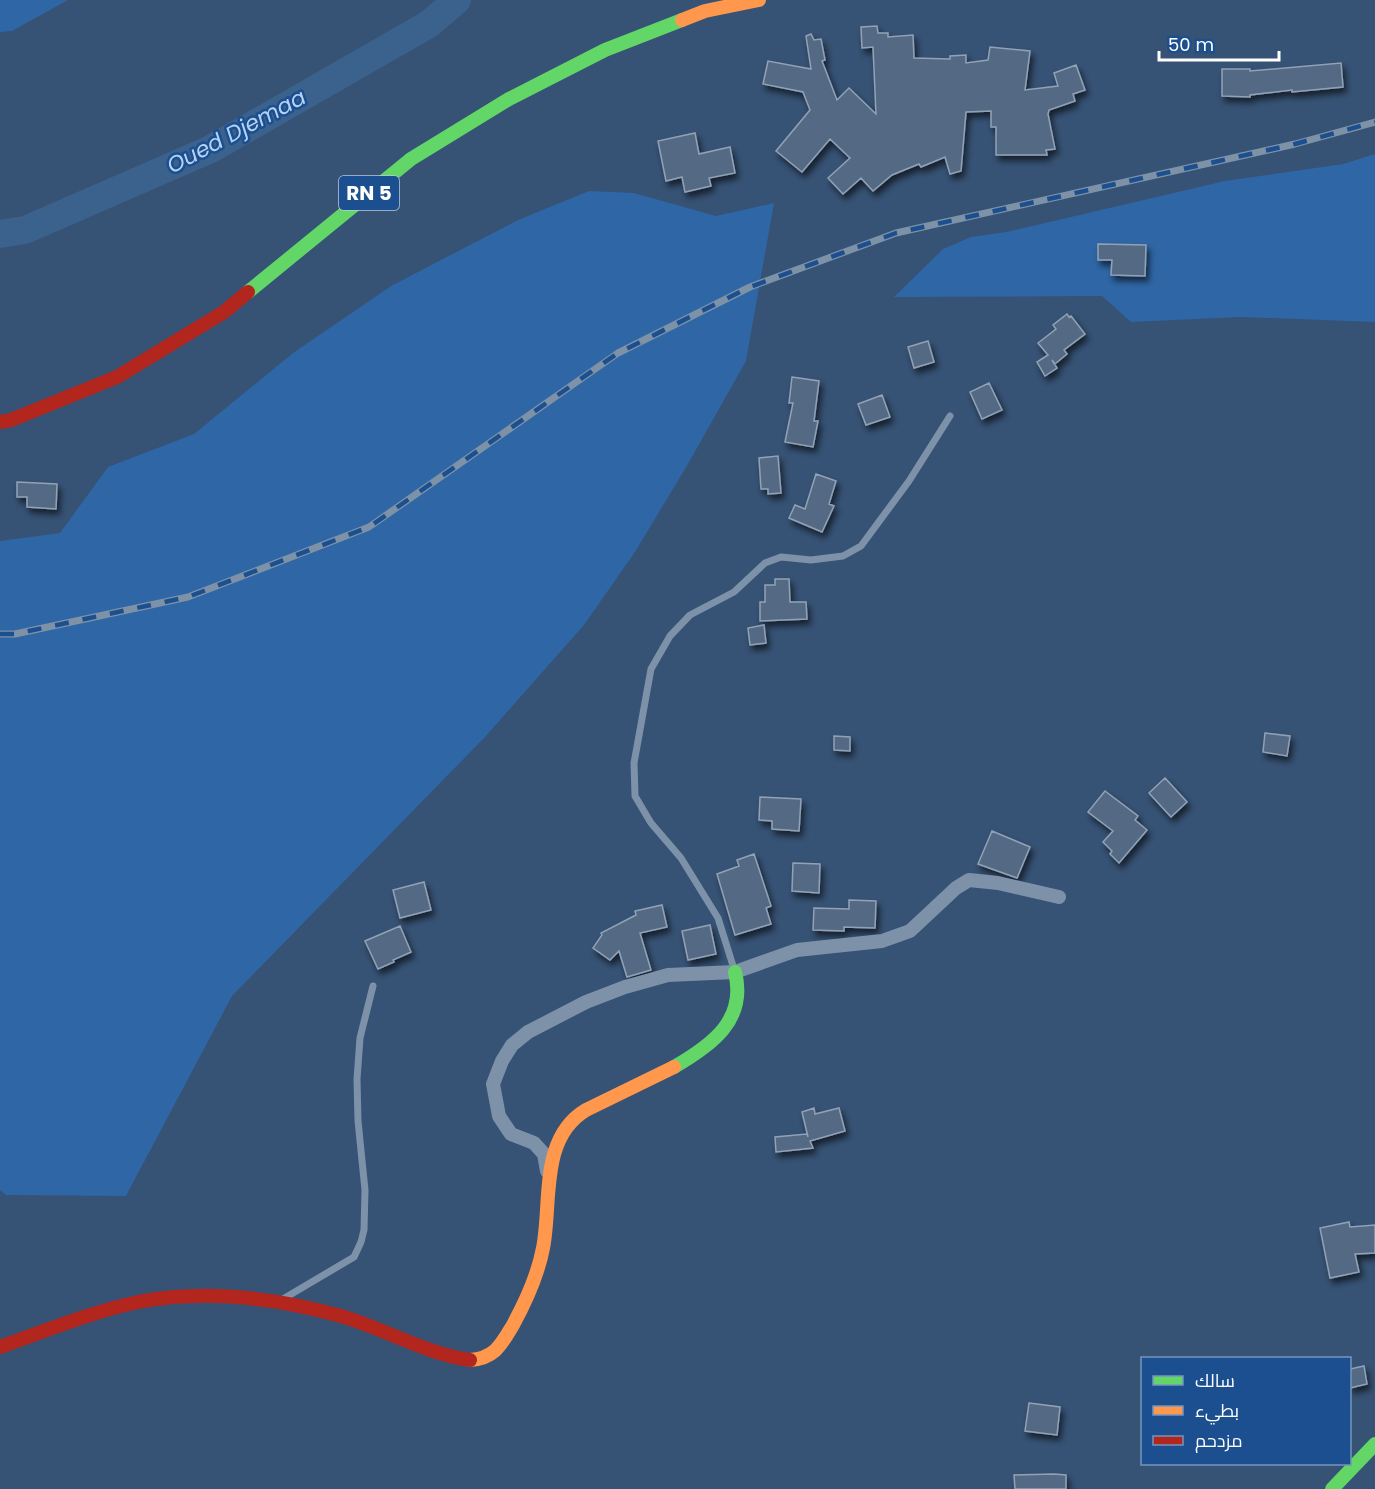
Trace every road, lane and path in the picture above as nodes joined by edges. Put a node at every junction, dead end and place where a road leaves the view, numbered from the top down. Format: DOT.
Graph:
graph roads {
  1 [pos="759,0"];
  2 [pos="950,416"];
  3 [pos="0,422"];
  4 [pos="1059,897"];
  5 [pos="735,972"];
  6 [pos="373,986"];
  7 [pos="549,1176"];
  8 [pos="277,1302"];
  9 [pos="0,1347"];
  10 [pos="1375,1444"];
  11 [pos="1332,1489"];
  1 -- 3 [label="street, RN 5"];
  2 -- 5 [label="lane"];
  4 -- 5 [label="street"];
  5 -- 7 [label="street"];
  5 -- 7 [label="street"];
  6 -- 8 [label="lane"];
  7 -- 8 [label="street"];
  8 -- 9 [label="street"];
  10 -- 11 [label="street"];
}
